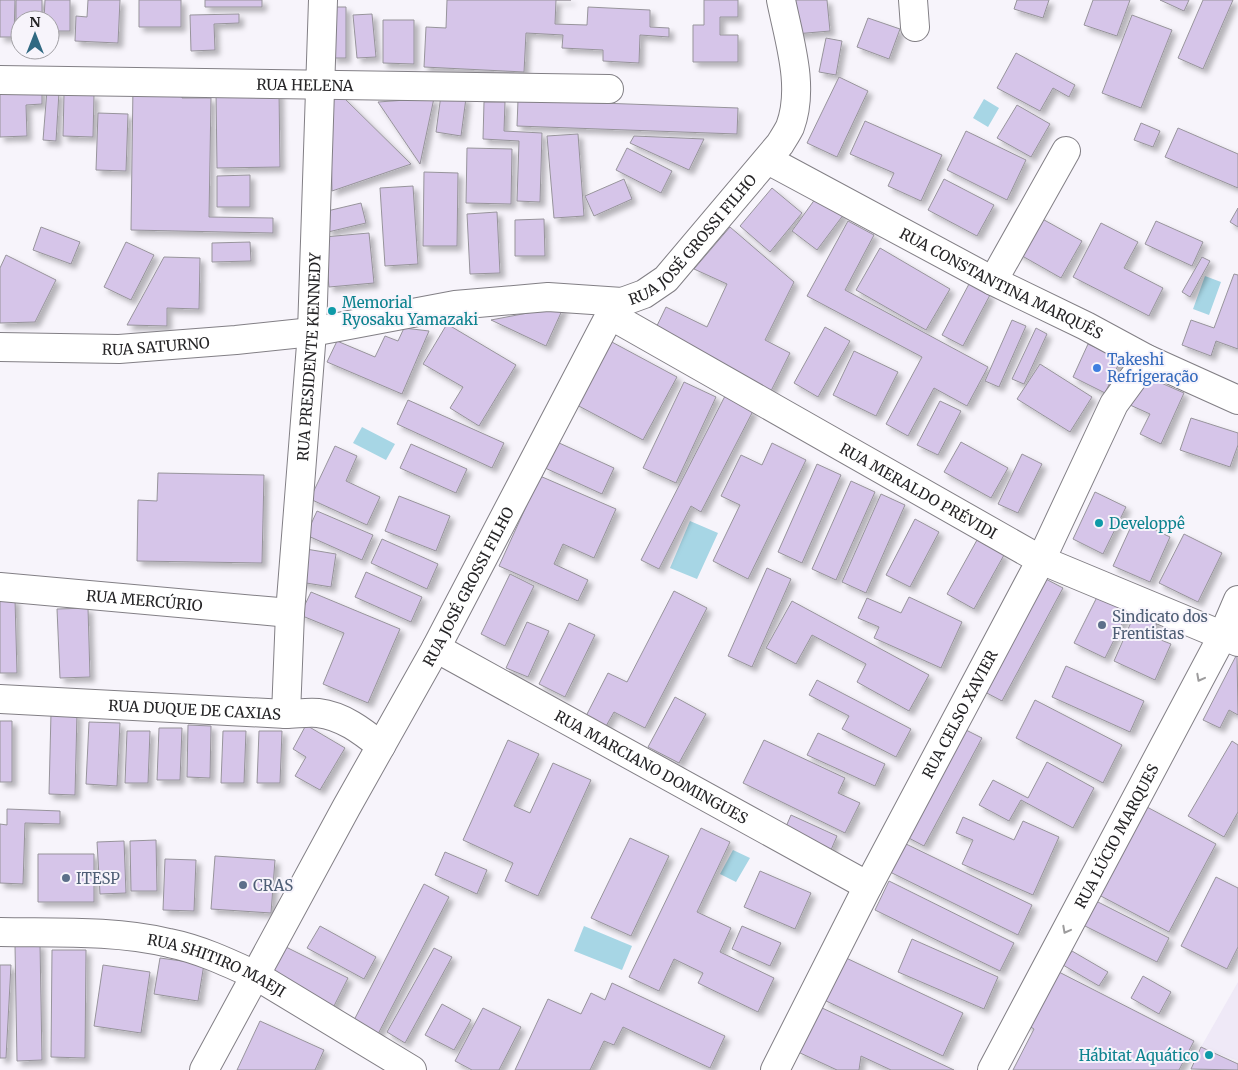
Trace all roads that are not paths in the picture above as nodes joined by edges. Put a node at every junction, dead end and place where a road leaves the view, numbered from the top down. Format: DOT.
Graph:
graph roads {
  1 [pos="323,0"];
  2 [pos="781,0"];
  3 [pos="913,0"];
  4 [pos="915,27"];
  5 [pos="0,80"];
  6 [pos="321,85"];
  7 [pos="609,89"];
  8 [pos="1066,151"];
  9 [pos="774,152"];
  10 [pos="993,281"];
  11 [pos="616,308"];
  12 [pos="312,332"];
  13 [pos="0,347"];
  14 [pos="1147,359"];
  15 [pos="1238,400"];
  16 [pos="1041,560"];
  17 [pos="0,587"];
  18 [pos="1238,600"];
  19 [pos="290,614"];
  20 [pos="1231,638"];
  21 [pos="436,648"];
  22 [pos="0,699"];
  23 [pos="286,714"];
  24 [pos="381,746"];
  25 [pos="868,886"];
  26 [pos="0,932"];
  27 [pos="255,976"];
  28 [pos="204,1070"];
  29 [pos="412,1070"];
  30 [pos="775,1070"];
  31 [pos="992,1070"];
  1 -- 6 [label="street, RUA PRESIDENTE KENNEDY"];
  2 -- 9 [label="street, RUA JOSÉ GROSSI FILHO"];
  3 -- 4 [label="street"];
  5 -- 6 [label="street, RUA HELENA"];
  6 -- 7 [label="street, RUA HELENA"];
  6 -- 12 [label="street, RUA PRESIDENTE KENNEDY"];
  8 -- 10 [label="street"];
  9 -- 10 [label="street, RUA CONSTANTINA MARQUÊS"];
  9 -- 11 [label="street, RUA JOSÉ GROSSI FILHO"];
  10 -- 14 [label="street, RUA CONSTANTINA MARQUÊS"];
  11 -- 12 [label="street, RUA SATURNO"];
  11 -- 16 [label="street, RUA MERALDO PRÉVIDI"];
  11 -- 21 [label="street, RUA JOSÉ GROSSI FILHO"];
  12 -- 13 [label="street, RUA SATURNO"];
  12 -- 19 [label="street, RUA PRESIDENTE KENNEDY"];
  14 -- 15 [label="street, RUA CONSTANTINA MARQUÊS"];
  14 -- 16 [label="street, RUA CELSO XAVIER"];
  16 -- 20 [label="street, RUA MERALDO PRÉVIDI"];
  16 -- 25 [label="street, RUA CELSO XAVIER"];
  17 -- 19 [label="street, RUA MERCÚRIO"];
  18 -- 20 [label="street, RUA LÚCIO MARQUES"];
  19 -- 23 [label="street, RUA PRESIDENTE KENNEDY"];
  20 -- 31 [label="street, RUA LÚCIO MARQUES, one-way"];
  21 -- 24 [label="street, RUA JOSÉ GROSSI FILHO"];
  21 -- 25 [label="street, RUA MARCIANO DOMINGUES"];
  22 -- 23 [label="street, RUA DUQUE DE CAXIAS"];
  23 -- 24 [label="street, RUA DUQUE DE CAXIAS"];
  24 -- 27 [label="street, RUA JOSÉ GROSSI FILHO"];
  25 -- 30 [label="street, RUA CELSO XAVIER"];
  26 -- 27 [label="street, RUA SHITIRO MAEJI"];
  27 -- 28 [label="street, RUA JOSÉ GROSSI FILHO"];
  27 -- 29 [label="street, RUA SHITIRO MAEJI"];
}
